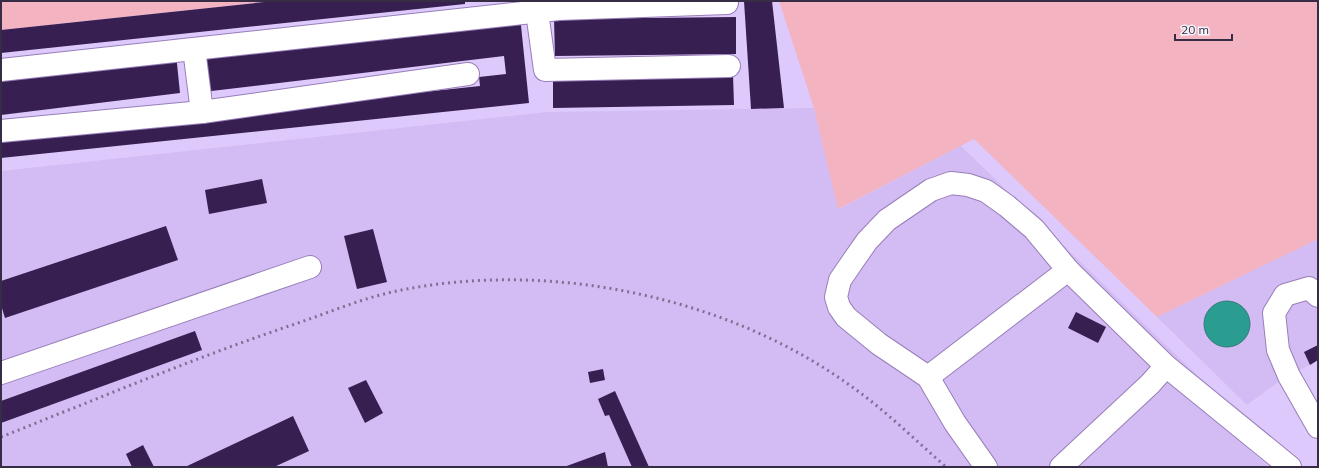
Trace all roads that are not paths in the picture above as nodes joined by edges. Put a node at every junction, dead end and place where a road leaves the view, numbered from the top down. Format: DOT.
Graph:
graph roads {
  1 [pos="727,3"];
  2 [pos="537,12"];
  3 [pos="194,49"];
  4 [pos="729,66"];
  5 [pos="1,70"];
  6 [pos="468,74"];
  7 [pos="202,112"];
  8 [pos="1,131"];
  9 [pos="310,267"];
  10 [pos="1068,270"];
  11 [pos="1315,289"];
  12 [pos="1166,366"];
  13 [pos="1,373"];
  14 [pos="928,377"];
  15 [pos="1318,428"];
  16 [pos="986,467"];
  17 [pos="1061,467"];
  18 [pos="1290,467"];
  1 -- 2 [label="street"];
  2 -- 3 [label="street"];
  2 -- 4 [label="street"];
  3 -- 5 [label="street"];
  3 -- 7 [label="street"];
  6 -- 7 [label="street"];
  7 -- 8 [label="street"];
  9 -- 13 [label="street"];
  10 -- 12 [label="street"];
  10 -- 14 [label="street"];
  10 -- 14 [label="street"];
  11 -- 15 [label="street"];
  12 -- 17 [label="street"];
  12 -- 18 [label="street"];
  14 -- 16 [label="street"];
}
